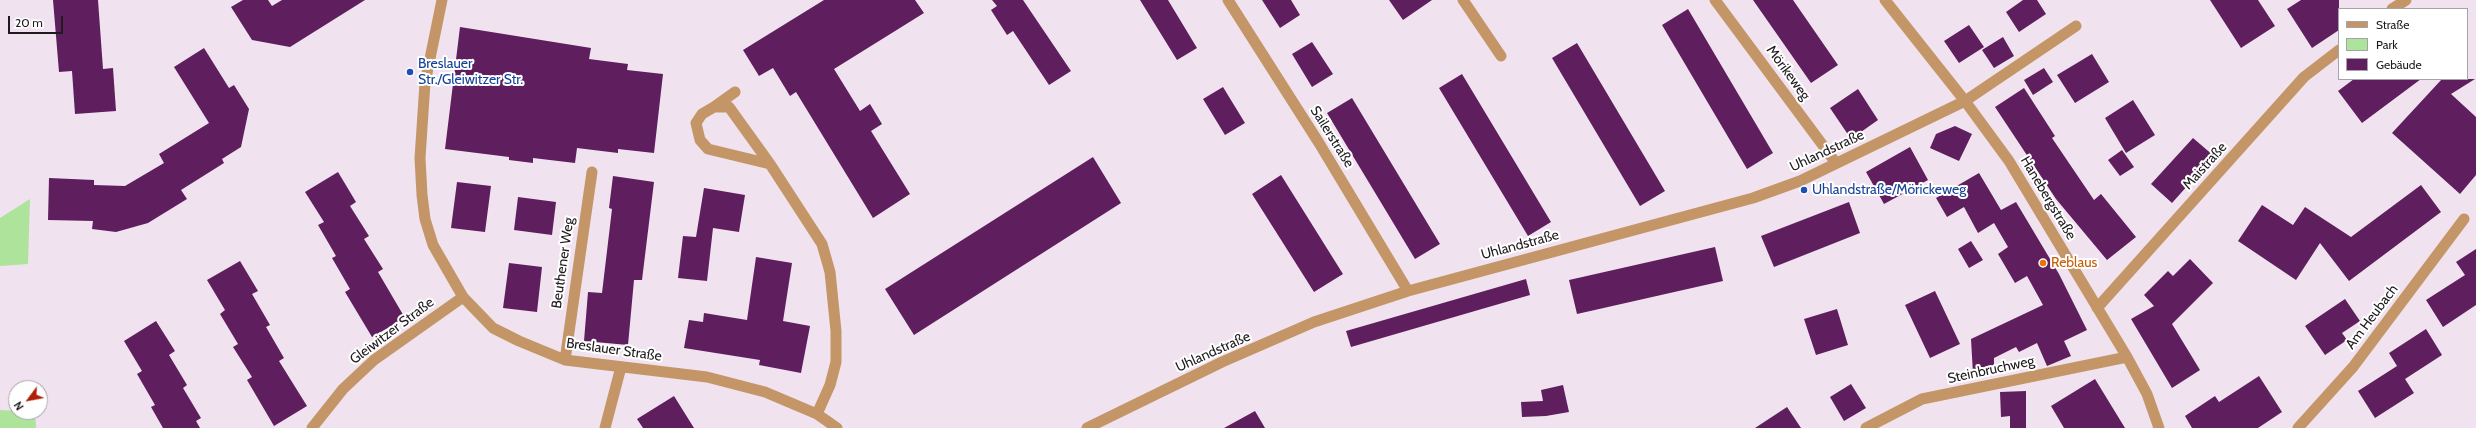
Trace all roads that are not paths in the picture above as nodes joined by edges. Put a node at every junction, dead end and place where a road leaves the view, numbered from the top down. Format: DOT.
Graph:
graph roads {
  1 [pos="442,0"];
  2 [pos="1228,0"];
  3 [pos="1463,0"];
  4 [pos="1715,0"];
  5 [pos="1885,0"];
  6 [pos="2406,0"];
  7 [pos="2394,8"];
  8 [pos="2076,26"];
  9 [pos="2338,51"];
  10 [pos="1501,56"];
  11 [pos="734,92"];
  12 [pos="1965,101"];
  13 [pos="714,107"];
  14 [pos="770,164"];
  15 [pos="1836,164"];
  16 [pos="592,172"];
  17 [pos="2464,219"];
  18 [pos="1408,291"];
  19 [pos="463,297"];
  20 [pos="2097,308"];
  21 [pos="2127,357"];
  22 [pos="564,360"];
  23 [pos="621,367"];
  24 [pos="817,414"];
  25 [pos="312,428"];
  26 [pos="605,428"];
  27 [pos="837,428"];
  28 [pos="1087,428"];
  29 [pos="1866,428"];
  30 [pos="2159,428"];
  31 [pos="2298,428"];
  1 -- 19 [label="street, Breslauer Straße"];
  2 -- 18 [label="street, Sailerstraße"];
  3 -- 10 [label="street"];
  4 -- 15 [label="street, Mörikeweg"];
  5 -- 12 [label="street, Hanebergstraße"];
  6 -- 7 [label="street"];
  8 -- 12 [label="street, Uhlandstraße"];
  9 -- 20 [label="street, Maistraße"];
  11 -- 13 [label="street"];
  12 -- 15 [label="street, Uhlandstraße"];
  12 -- 20 [label="street, Hanebergstraße"];
  13 -- 14 [label="street"];
  13 -- 14 [label="street"];
  14 -- 24 [label="street"];
  15 -- 18 [label="street, Uhlandstraße"];
  16 -- 22 [label="street, Beuthener Weg"];
  17 -- 31 [label="street, Am Heubach"];
  18 -- 28 [label="street, Uhlandstraße"];
  19 -- 22 [label="street, Breslauer Straße"];
  19 -- 25 [label="street, Gleiwitzer Straße"];
  20 -- 21 [label="street, Hanebergstraße"];
  21 -- 29 [label="street, Steinbruchweg"];
  21 -- 30 [label="street, Hanebergstraße"];
  22 -- 23 [label="street, Breslauer Straße"];
  23 -- 24 [label="street, Breslauer Straße"];
  23 -- 26 [label="street"];
  24 -- 27 [label="street, Breslauer Straße"];
}
